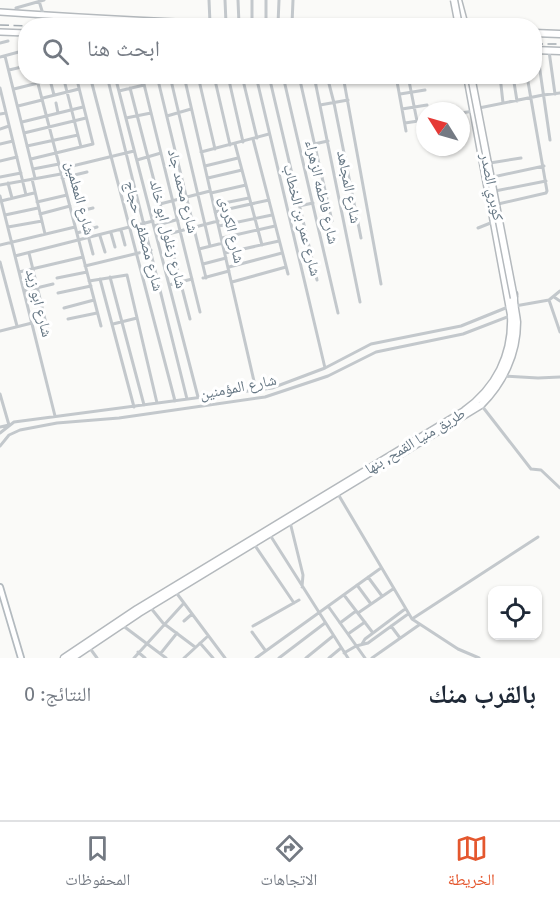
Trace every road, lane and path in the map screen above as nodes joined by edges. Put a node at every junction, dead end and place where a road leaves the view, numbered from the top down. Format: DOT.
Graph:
graph roads {
  1 [pos="14,0"];
  2 [pos="209,0"];
  3 [pos="225,0"];
  4 [pos="238,0"];
  5 [pos="252,0"];
  6 [pos="266,0"];
  7 [pos="279,0"];
  8 [pos="293,0"];
  9 [pos="455,0"];
  10 [pos="40,1"];
  11 [pos="27,2"];
  12 [pos="16,11"];
  13 [pos="0,12"];
  14 [pos="44,15"];
  15 [pos="84,18"];
  16 [pos="210,18"];
  17 [pos="226,18"];
  18 [pos="239,18"];
  19 [pos="252,18"];
  20 [pos="266,18"];
  21 [pos="278,18"];
  22 [pos="292,18"];
  23 [pos="459,18"];
  24 [pos="0,32"];
  25 [pos="18,33"];
  26 [pos="542,34"];
  27 [pos="560,35"];
  28 [pos="8,41"];
  29 [pos="0,42"];
  30 [pos="542,50"];
  31 [pos="549,51"];
  32 [pos="560,51"];
  33 [pos="18,52"];
  34 [pos="5,56"];
  35 [pos="0,57"];
  36 [pos="18,68"];
  37 [pos="9,70"];
  38 [pos="38,84"];
  39 [pos="51,84"];
  40 [pos="65,84"];
  41 [pos="78,84"];
  42 [pos="92,84"];
  43 [pos="109,84"];
  44 [pos="117,84"];
  45 [pos="159,84"];
  46 [pos="172,84"];
  47 [pos="186,84"];
  48 [pos="200,84"];
  49 [pos="216,84"];
  50 [pos="230,84"];
  51 [pos="244,84"];
  52 [pos="257,84"];
  53 [pos="271,84"];
  54 [pos="285,84"];
  55 [pos="301,84"];
  56 [pos="315,84"];
  57 [pos="328,84"];
  58 [pos="345,84"];
  59 [pos="397,84"];
  60 [pos="409,84"];
  61 [pos="471,84"];
  62 [pos="471,84"];
  63 [pos="472,84"];
  64 [pos="501,84"];
  65 [pos="514,84"];
  66 [pos="528,84"];
  67 [pos="541,84"];
  68 [pos="144,86"];
  69 [pos="0,88"];
  70 [pos="130,88"];
  71 [pos="14,89"];
  72 [pos="79,89"];
  73 [pos="425,90"];
  74 [pos="119,91"];
  75 [pos="67,92"];
  76 [pos="411,93"];
  77 [pos="399,94"];
  78 [pos="558,94"];
  79 [pos="54,95"];
  80 [pos="543,95"];
  81 [pos="1,97"];
  82 [pos="530,98"];
  83 [pos="42,99"];
  84 [pos="348,100"];
  85 [pos="517,101"];
  86 [pos="56,103"];
  87 [pos="334,103"];
  88 [pos="503,103"];
  89 [pos="320,105"];
  90 [pos="18,106"];
  91 [pos="84,107"];
  92 [pos="414,107"];
  93 [pos="191,109"];
  94 [pos="402,109"];
  95 [pos="72,110"];
  96 [pos="476,110"];
  97 [pos="470,111"];
  98 [pos="6,113"];
  99 [pos="58,113"];
  100 [pos="151,113"];
  101 [pos="178,113"];
  102 [pos="0,114"];
  103 [pos="46,116"];
  104 [pos="138,116"];
  105 [pos="166,116"];
  106 [pos="416,116"];
  107 [pos="86,118"];
  108 [pos="126,118"];
  109 [pos="74,121"];
  110 [pos="416,121"];
  111 [pos="22,122"];
  112 [pos="405,123"];
  113 [pos="9,126"];
  114 [pos="49,127"];
  115 [pos="0,129"];
  116 [pos="406,131"];
  117 [pos="24,133"];
  118 [pos="269,134"];
  119 [pos="78,135"];
  120 [pos="255,139"];
  121 [pos="550,140"];
  122 [pos="13,141"];
  123 [pos="53,141"];
  124 [pos="328,141"];
  125 [pos="243,142"];
  126 [pos="0,144"];
  127 [pos="235,144"];
  128 [pos="314,144"];
  129 [pos="230,145"];
  130 [pos="27,146"];
  131 [pos="81,147"];
  132 [pos="215,148"];
  133 [pos="134,151"];
  134 [pos="201,152"];
  135 [pos="126,153"];
  136 [pos="161,153"];
  137 [pos="56,154"];
  138 [pos="17,157"];
  139 [pos="111,157"];
  140 [pos="148,157"];
  141 [pos="239,158"];
  142 [pos="522,158"];
  143 [pos="31,159"];
  144 [pos="137,160"];
  145 [pos="0,161"];
  146 [pos="490,163"];
  147 [pos="59,164"];
  148 [pos="73,166"];
  149 [pos="205,166"];
  150 [pos="544,166"];
  151 [pos="33,169"];
  152 [pos="242,170"];
  153 [pos="87,172"];
  154 [pos="21,173"];
  155 [pos="61,173"];
  156 [pos="76,175"];
  157 [pos="0,177"];
  158 [pos="492,177"];
  159 [pos="207,178"];
  160 [pos="33,179"];
  161 [pos="22,181"];
  162 [pos="546,181"];
  163 [pos="8,183"];
  164 [pos="0,185"];
  165 [pos="246,185"];
  166 [pos="492,191"];
  167 [pos="211,192"];
  168 [pos="35,193"];
  169 [pos="198,194"];
  170 [pos="26,195"];
  171 [pos="67,195"];
  172 [pos="187,197"];
  173 [pos="1,198"];
  174 [pos="12,198"];
  175 [pos="249,198"];
  176 [pos="269,200"];
  177 [pos="173,201"];
  178 [pos="37,202"];
  179 [pos="313,203"];
  180 [pos="160,204"];
  181 [pos="251,204"];
  182 [pos="498,204"];
  183 [pos="214,205"];
  184 [pos="70,206"];
  185 [pos="299,206"];
  186 [pos="38,208"];
  187 [pos="93,208"];
  188 [pos="215,212"];
  189 [pos="72,213"];
  190 [pos="40,214"];
  191 [pos="272,214"];
  192 [pos="5,215"];
  193 [pos="183,218"];
  194 [pos="256,218"];
  195 [pos="177,219"];
  196 [pos="42,221"];
  197 [pos="332,221"];
  198 [pos="495,222"];
  199 [pos="165,223"];
  200 [pos="218,223"];
  201 [pos="144,224"];
  202 [pos="153,224"];
  203 [pos="205,225"];
  204 [pos="275,226"];
  205 [pos="8,227"];
  206 [pos="97,227"];
  207 [pos="75,228"];
  208 [pos="129,228"];
  209 [pos="194,228"];
  210 [pos="478,228"];
  211 [pos="121,230"];
  212 [pos="259,230"];
  213 [pos="180,231"];
  214 [pos="77,233"];
  215 [pos="111,233"];
  216 [pos="45,234"];
  217 [pos="168,234"];
  218 [pos="100,236"];
  219 [pos="157,237"];
  220 [pos="222,238"];
  221 [pos="362,238"];
  222 [pos="89,239"];
  223 [pos="79,241"];
  224 [pos="279,241"];
  225 [pos="12,242"];
  226 [pos="223,243"];
  227 [pos="0,245"];
  228 [pos="125,245"];
  229 [pos="262,245"];
  230 [pos="210,246"];
  231 [pos="115,247"];
  232 [pos="199,249"];
  233 [pos="151,250"];
  234 [pos="105,252"];
  235 [pos="29,253"];
  236 [pos="93,254"];
  237 [pos="136,254"];
  238 [pos="282,254"];
  239 [pos="15,256"];
  240 [pos="226,256"];
  241 [pos="83,257"];
  242 [pos="0,262"];
  243 [pos="203,264"];
  244 [pos="85,266"];
  245 [pos="503,266"];
  246 [pos="286,267"];
  247 [pos="33,269"];
  248 [pos="229,269"];
  249 [pos="19,272"];
  250 [pos="87,272"];
  251 [pos="288,274"];
  252 [pos="110,277"];
  253 [pos="57,278"];
  254 [pos="100,279"];
  255 [pos="192,279"];
  256 [pos="317,280"];
  257 [pos="89,281"];
  258 [pos="181,282"];
  259 [pos="232,282"];
  260 [pos="53,284"];
  261 [pos="381,284"];
  262 [pos="169,285"];
  263 [pos="90,286"];
  264 [pos="37,288"];
  265 [pos="24,291"];
  266 [pos="560,291"];
  267 [pos="58,293"];
  268 [pos="554,297"];
  269 [pos="514,298"];
  270 [pos="94,300"];
  271 [pos="549,300"];
  272 [pos="560,301"];
  273 [pos="360,302"];
  274 [pos="513,306"];
  275 [pos="64,308"];
  276 [pos="200,312"];
  277 [pos="97,313"];
  278 [pos="338,313"];
  279 [pos="511,315"];
  280 [pos="137,318"];
  281 [pos="68,319"];
  282 [pos="190,319"];
  283 [pos="32,322"];
  284 [pos="122,322"];
  285 [pos="113,324"];
  286 [pos="17,326"];
  287 [pos="101,326"];
  288 [pos="0,331"];
  289 [pos="48,332"];
  290 [pos="560,332"];
  291 [pos="325,368"];
  292 [pos="503,376"];
  293 [pos="560,377"];
  294 [pos="256,390"];
  295 [pos="0,396"];
  296 [pos="198,397"];
  297 [pos="188,399"];
  298 [pos="175,401"];
  299 [pos="158,404"];
  300 [pos="2,405"];
  301 [pos="144,405"];
  302 [pos="481,405"];
  303 [pos="134,407"];
  304 [pos="55,416"];
  305 [pos="9,425"];
  306 [pos="0,427"];
  307 [pos="0,433"];
  308 [pos="423,439"];
  309 [pos="0,446"];
  310 [pos="560,488"];
  311 [pos="338,494"];
  312 [pos="290,522"];
  313 [pos="269,535"];
  314 [pos="538,537"];
  315 [pos="254,544"];
  316 [pos="381,568"];
  317 [pos="368,578"];
  318 [pos="357,585"];
  319 [pos="302,586"];
  320 [pos="0,587"];
  321 [pos="393,589"];
  322 [pos="176,591"];
  323 [pos="344,595"];
  324 [pos="382,596"];
  325 [pos="299,600"];
  326 [pos="184,603"];
  327 [pos="294,603"];
  328 [pos="371,604"];
  329 [pos="328,606"];
  330 [pos="150,607"];
  331 [pos="405,609"];
  332 [pos="357,612"];
  333 [pos="318,613"];
  334 [pos="192,614"];
  335 [pos="408,614"];
  336 [pos="412,618"];
  337 [pos="184,621"];
  338 [pos="365,622"];
  339 [pos="325,623"];
  340 [pos="340,623"];
  341 [pos="122,624"];
  342 [pos="164,624"];
  343 [pos="419,625"];
  344 [pos="253,626"];
  345 [pos="391,626"];
  346 [pos="252,632"];
  347 [pos="177,633"];
  348 [pos="373,633"];
  349 [pos="348,634"];
  350 [pos="208,636"];
  351 [pos="333,636"];
  352 [pos="400,638"];
  353 [pos="147,643"];
  354 [pos="200,643"];
  355 [pos="362,644"];
  356 [pos="356,646"];
  357 [pos="88,647"];
  358 [pos="195,647"];
  359 [pos="341,648"];
  360 [pos="265,651"];
  361 [pos="138,652"];
  362 [pos="160,653"];
  363 [pos="344,653"];
  364 [pos="211,657"];
  365 [pos="21,658"];
  366 [pos="64,658"];
  367 [pos="72,658"];
  368 [pos="96,658"];
  369 [pos="134,658"];
  370 [pos="145,658"];
  371 [pos="166,658"];
  372 [pos="184,658"];
  373 [pos="225,658"];
  374 [pos="257,658"];
  375 [pos="279,658"];
  376 [pos="306,658"];
  377 [pos="329,658"];
  378 [pos="348,658"];
  379 [pos="365,658"];
  380 [pos="372,658"];
  381 [pos="479,658"];
  1 -- 12 [label="street"];
  2 -- 16 [label="street"];
  3 -- 17 [label="street"];
  4 -- 18 [label="street"];
  5 -- 19 [label="street"];
  6 -- 20 [label="street"];
  7 -- 21 [label="street"];
  8 -- 22 [label="street"];
  9 -- 23 [label="highway, bridge"];
  10 -- 11 [label="street"];
  10 -- 14 [label="street"];
  11 -- 12 [label="street"];
  12 -- 13 [label="main road"];
  12 -- 14 [label="main road"];
  14 -- 15 [label="main road"];
  24 -- 25 [label="main road"];
  26 -- 27 [label="highway"];
  28 -- 29 [label="street"];
  30 -- 31 [label="highway"];
  31 -- 32 [label="highway"];
  31 -- 78 [label="street"];
  33 -- 34 [label="street"];
  34 -- 35 [label="street"];
  34 -- 37 [label="street"];
  36 -- 37 [label="street"];
  37 -- 71 [label="street"];
  38 -- 71 [label="street"];
  38 -- 83 [label="street, شارع المعلمين"];
  39 -- 79 [label="street"];
  40 -- 75 [label="street"];
  41 -- 72 [label="street"];
  42 -- 139 [label="street, شارع مصطفى حجاج"];
  43 -- 135 [label="street"];
  44 -- 74 [label="street, شارع زغلول ابو خالد"];
  45 -- 105 [label="street"];
  46 -- 101 [label="street"];
  47 -- 93 [label="street, شارع الكردى"];
  48 -- 132 [label="street"];
  49 -- 129 [label="street"];
  50 -- 125 [label="street"];
  51 -- 120 [label="street"];
  52 -- 118 [label="street, شارع عمر بن الخطاب"];
  53 -- 185 [label="street"];
  54 -- 179 [label="street, شارع فاطمه الزهراء"];
  55 -- 128 [label="street"];
  56 -- 89 [label="street, شارع المجاهد"];
  57 -- 87 [label="street"];
  58 -- 84 [label="street"];
  59 -- 77 [label="street"];
  60 -- 76 [label="street"];
  61 -- 96 [label="highway, طريق منيا القمح, بنها"];
  62 -- 245 [label="highway, كوبري الصدر, bridge"];
  63 -- 269 [label="highway, كوبري الصدر, bridge"];
  64 -- 88 [label="street"];
  65 -- 85 [label="street"];
  66 -- 82 [label="street"];
  67 -- 80 [label="street"];
  68 -- 70 [label="street"];
  68 -- 100 [label="street, شارع محمد جاد"];
  69 -- 81 [label="street"];
  70 -- 74 [label="street"];
  70 -- 104 [label="street"];
  71 -- 90 [label="street"];
  72 -- 75 [label="street"];
  72 -- 91 [label="street"];
  73 -- 76 [label="street"];
  74 -- 108 [label="street, شارع زغلول ابو خالد"];
  75 -- 79 [label="street"];
  75 -- 95 [label="street"];
  76 -- 77 [label="street"];
  76 -- 92 [label="street"];
  77 -- 94 [label="street"];
  78 -- 80 [label="street"];
  79 -- 83 [label="street"];
  80 -- 82 [label="street"];
  80 -- 121 [label="street"];
  81 -- 98 [label="street"];
  82 -- 85 [label="street"];
  82 -- 150 [label="street"];
  83 -- 90 [label="street"];
  83 -- 103 [label="street, شارع المعلمين"];
  84 -- 87 [label="street"];
  84 -- 261 [label="street"];
  85 -- 88 [label="street"];
  86 -- 99 [label="street"];
  87 -- 89 [label="street"];
  87 -- 221 [label="street"];
  88 -- 96 [label="street"];
  89 -- 124 [label="street, شارع المجاهد"];
  90 -- 111 [label="street"];
  91 -- 95 [label="street"];
  91 -- 107 [label="street"];
  92 -- 94 [label="street"];
  92 -- 106 [label="street"];
  93 -- 101 [label="street"];
  93 -- 134 [label="street, شارع الكردى"];
  94 -- 112 [label="street"];
  95 -- 99 [label="street"];
  95 -- 109 [label="street"];
  96 -- 97 [label="street"];
  96 -- 146 [label="highway, طريق منيا القمح, بنها"];
  96 -- 166 [label="highway, طريق منيا القمح, بنها"];
  98 -- 102 [label="street"];
  98 -- 113 [label="street"];
  99 -- 103 [label="street"];
  100 -- 104 [label="street"];
  100 -- 136 [label="street, شارع محمد جاد"];
  101 -- 105 [label="street"];
  101 -- 169 [label="street"];
  103 -- 111 [label="street"];
  103 -- 114 [label="street, شارع المعلمين"];
  104 -- 108 [label="street"];
  104 -- 140 [label="street"];
  105 -- 172 [label="street"];
  107 -- 109 [label="street"];
  107 -- 131 [label="street"];
  108 -- 133 [label="street, شارع زغلول ابو خالد"];
  109 -- 114 [label="street"];
  109 -- 119 [label="street"];
  110 -- 112 [label="street"];
  111 -- 117 [label="street"];
  112 -- 116 [label="street"];
  113 -- 115 [label="street"];
  113 -- 122 [label="street"];
  114 -- 117 [label="street"];
  114 -- 123 [label="street, شارع المعلمين"];
  117 -- 130 [label="street"];
  118 -- 120 [label="street"];
  118 -- 291 [label="street, شارع عمر بن الخطاب"];
  119 -- 123 [label="street"];
  119 -- 131 [label="street"];
  120 -- 125 [label="street"];
  120 -- 176 [label="street"];
  122 -- 126 [label="street"];
  122 -- 138 [label="street"];
  123 -- 130 [label="street"];
  123 -- 137 [label="street, شارع المعلمين"];
  124 -- 128 [label="street"];
  124 -- 273 [label="street, شارع المجاهد"];
  125 -- 127 [label="street"];
  127 -- 129 [label="street"];
  127 -- 141 [label="street"];
  128 -- 197 [label="street"];
  129 -- 132 [label="street"];
  130 -- 143 [label="street"];
  131 -- 137 [label="street"];
  132 -- 134 [label="street"];
  133 -- 135 [label="street"];
  133 -- 144 [label="street, شارع زغلول ابو خالد"];
  134 -- 149 [label="street, شارع الكردى"];
  135 -- 139 [label="street"];
  135 -- 201 [label="street"];
  136 -- 140 [label="street"];
  136 -- 177 [label="street, شارع محمد جاد"];
  137 -- 143 [label="street"];
  137 -- 147 [label="street, شارع المعلمين"];
  138 -- 145 [label="street"];
  138 -- 154 [label="street"];
  139 -- 148 [label="street"];
  139 -- 208 [label="street, شارع مصطفى حجاج"];
  140 -- 144 [label="street"];
  140 -- 180 [label="street"];
  141 -- 149 [label="street"];
  141 -- 152 [label="street"];
  142 -- 146 [label="street"];
  143 -- 151 [label="street"];
  144 -- 202 [label="street, شارع زغلول ابو خالد"];
  146 -- 158 [label="highway, طريق منيا القمح, بنها"];
  147 -- 151 [label="street"];
  147 -- 155 [label="street, شارع المعلمين"];
  148 -- 155 [label="street"];
  148 -- 156 [label="street"];
  149 -- 159 [label="street, شارع الكردى"];
  150 -- 158 [label="street"];
  150 -- 162 [label="street"];
  151 -- 160 [label="street"];
  152 -- 159 [label="street"];
  152 -- 165 [label="street"];
  153 -- 156 [label="street"];
  154 -- 157 [label="street"];
  154 -- 161 [label="street"];
  155 -- 156 [label="street"];
  155 -- 160 [label="street"];
  155 -- 171 [label="street, شارع المعلمين"];
  158 -- 166 [label="highway, طريق منيا القمح, بنها"];
  159 -- 167 [label="street, شارع الكردى"];
  160 -- 161 [label="street"];
  160 -- 168 [label="street"];
  161 -- 163 [label="street"];
  161 -- 170 [label="street"];
  162 -- 166 [label="street"];
  162 -- 182 [label="street"];
  163 -- 164 [label="street"];
  163 -- 174 [label="street"];
  165 -- 167 [label="street"];
  165 -- 175 [label="street"];
  166 -- 182 [label="highway, طريق منيا القمح, بنها"];
  166 -- 198 [label="highway, طريق منيا القمح, بنها"];
  167 -- 169 [label="street"];
  167 -- 183 [label="street, شارع الكردى"];
  168 -- 170 [label="street"];
  168 -- 178 [label="street"];
  169 -- 172 [label="street"];
  169 -- 203 [label="street"];
  170 -- 174 [label="street"];
  171 -- 178 [label="street"];
  171 -- 184 [label="street, شارع المعلمين"];
  172 -- 177 [label="street"];
  172 -- 209 [label="street"];
  173 -- 174 [label="street"];
  173 -- 192 [label="street, شارع ابو زيد"];
  175 -- 181 [label="street"];
  175 -- 183 [label="street"];
  176 -- 181 [label="street"];
  176 -- 191 [label="street"];
  177 -- 180 [label="street"];
  177 -- 195 [label="street, شارع محمد جاد"];
  178 -- 186 [label="street"];
  179 -- 185 [label="street"];
  179 -- 278 [label="street, شارع فاطمه الزهراء"];
  180 -- 199 [label="street"];
  181 -- 188 [label="street"];
  181 -- 194 [label="street"];
  182 -- 269 [label="highway, طريق منيا القمح, بنها"];
  183 -- 188 [label="street, شارع الكردى"];
  184 -- 189 [label="street, شارع المعلمين"];
  184 -- 190 [label="street"];
  185 -- 256 [label="street"];
  186 -- 190 [label="street"];
  186 -- 192 [label="street"];
  187 -- 189 [label="street"];
  188 -- 200 [label="street, شارع الكردى"];
  189 -- 207 [label="street, شارع المعلمين"];
  190 -- 196 [label="street"];
  191 -- 194 [label="street"];
  191 -- 204 [label="street"];
  192 -- 205 [label="street, شارع ابو زيد"];
  193 -- 195 [label="street"];
  194 -- 200 [label="street"];
  194 -- 212 [label="street"];
  195 -- 199 [label="street"];
  195 -- 213 [label="street, شارع محمد جاد"];
  196 -- 205 [label="street"];
  196 -- 216 [label="street"];
  198 -- 210 [label="street"];
  198 -- 245 [label="highway, طريق منيا القمح, بنها"];
  199 -- 202 [label="street"];
  200 -- 203 [label="street"];
  200 -- 220 [label="street, شارع الكردى"];
  201 -- 202 [label="street"];
  201 -- 208 [label="street"];
  201 -- 233 [label="street"];
  202 -- 219 [label="street, شارع زغلول ابو خالد"];
  203 -- 209 [label="street"];
  203 -- 230 [label="street"];
  204 -- 212 [label="street"];
  204 -- 224 [label="street"];
  205 -- 225 [label="street, شارع ابو زيد"];
  206 -- 214 [label="street"];
  207 -- 214 [label="street, شارع المعلمين"];
  207 -- 216 [label="street"];
  208 -- 211 [label="street"];
  208 -- 237 [label="street, شارع مصطفى حجاج"];
  209 -- 213 [label="street"];
  209 -- 232 [label="street"];
  211 -- 215 [label="street"];
  211 -- 228 [label="street"];
  212 -- 220 [label="street"];
  212 -- 229 [label="street"];
  213 -- 217 [label="street"];
  213 -- 255 [label="street, شارع محمد جاد"];
  214 -- 223 [label="street, شارع المعلمين"];
  215 -- 218 [label="street"];
  215 -- 231 [label="street"];
  216 -- 225 [label="street"];
  217 -- 219 [label="street"];
  217 -- 258 [label="street"];
  218 -- 222 [label="street"];
  218 -- 234 [label="street"];
  219 -- 262 [label="street, شارع زغلول ابو خالد"];
  220 -- 226 [label="street, شارع الكردى"];
  222 -- 223 [label="street"];
  222 -- 236 [label="street"];
  223 -- 235 [label="street"];
  223 -- 241 [label="street, شارع المعلمين"];
  224 -- 229 [label="street"];
  224 -- 238 [label="street"];
  225 -- 227 [label="street"];
  225 -- 239 [label="street, شارع ابو زيد"];
  226 -- 230 [label="street"];
  226 -- 240 [label="street, شارع الكردى"];
  229 -- 240 [label="street"];
  230 -- 232 [label="street"];
  232 -- 243 [label="street"];
  233 -- 237 [label="street"];
  233 -- 297 [label="street"];
  235 -- 239 [label="street"];
  235 -- 247 [label="street"];
  237 -- 244 [label="street"];
  237 -- 298 [label="street, شارع مصطفى حجاج"];
  238 -- 246 [label="street"];
  238 -- 248 [label="street"];
  239 -- 249 [label="street, شارع ابو زيد"];
  240 -- 243 [label="street"];
  240 -- 248 [label="street, شارع الكردى"];
  241 -- 244 [label="street, شارع المعلمين"];
  241 -- 247 [label="street"];
  242 -- 286 [label="street"];
  243 -- 248 [label="street"];
  244 -- 250 [label="street, شارع المعلمين"];
  245 -- 274 [label="highway, طريق منيا القمح, بنها"];
  246 -- 251 [label="street"];
  246 -- 259 [label="street"];
  247 -- 249 [label="street"];
  247 -- 264 [label="street"];
  248 -- 259 [label="street, شارع الكردى"];
  249 -- 265 [label="street, شارع ابو زيد"];
  250 -- 253 [label="street"];
  250 -- 257 [label="street, شارع المعلمين"];
  252 -- 254 [label="street"];
  252 -- 280 [label="street"];
  252 -- 284 [label="street"];
  254 -- 257 [label="street"];
  254 -- 285 [label="street"];
  255 -- 258 [label="street"];
  255 -- 276 [label="street, شارع محمد جاد"];
  257 -- 263 [label="street, شارع المعلمين"];
  258 -- 262 [label="street"];
  258 -- 282 [label="street"];
  259 -- 294 [label="street, شارع الكردى"];
  260 -- 264 [label="street"];
  262 -- 296 [label="street, شارع زغلول ابو خالد"];
  263 -- 267 [label="street"];
  263 -- 270 [label="street, شارع المعلمين"];
  264 -- 265 [label="street"];
  264 -- 289 [label="street"];
  265 -- 283 [label="street, شارع ابو زيد"];
  266 -- 268 [label="street"];
  268 -- 271 [label="street"];
  268 -- 272 [label="street"];
  269 -- 274 [label="highway, طريق منيا القمح, بنها"];
  270 -- 275 [label="street"];
  270 -- 277 [label="street, شارع المعلمين"];
  271 -- 274 [label="street, شارع المؤمنين"];
  271 -- 290 [label="street"];
  274 -- 279 [label="highway, طريق منيا القمح, بنها"];
  274 -- 291 [label="street, شارع المؤمنين"];
  274 -- 292 [label="highway, طريق منيا القمح, بنها"];
  277 -- 281 [label="street"];
  277 -- 287 [label="street, شارع المعلمين"];
  279 -- 308 [label="highway, طريق منيا القمح, بنها"];
  279 -- 309 [label="street, شارع المؤمنين"];
  280 -- 284 [label="street"];
  280 -- 299 [label="street"];
  283 -- 286 [label="street"];
  283 -- 304 [label="street, شارع ابو زيد"];
  284 -- 285 [label="street"];
  284 -- 301 [label="street"];
  285 -- 303 [label="street"];
  286 -- 288 [label="street"];
  291 -- 294 [label="street, شارع المؤمنين"];
  292 -- 293 [label="street"];
  292 -- 302 [label="highway, طريق منيا القمح, بنها"];
  294 -- 296 [label="street, شارع المؤمنين"];
  295 -- 300 [label="street"];
  296 -- 297 [label="street, شارع المؤمنين"];
  297 -- 298 [label="street, شارع المؤمنين"];
  298 -- 299 [label="street, شارع المؤمنين"];
  299 -- 301 [label="street, شارع المؤمنين"];
  300 -- 305 [label="street"];
  301 -- 303 [label="street, شارع المؤمنين"];
  302 -- 308 [label="highway, طريق منيا القمح, بنها"];
  302 -- 310 [label="street"];
  303 -- 304 [label="street, شارع المؤمنين"];
  304 -- 305 [label="street, شارع المؤمنين"];
  305 -- 306 [label="street, شارع المؤمنين"];
  305 -- 307 [label="street"];
  308 -- 311 [label="highway, طريق منيا القمح, بنها"];
  308 -- 366 [label="highway, طريق منيا القمح, بنها"];
  311 -- 312 [label="highway, طريق منيا القمح, بنها"];
  311 -- 316 [label="street"];
  312 -- 313 [label="highway, طريق منيا القمح, بنها"];
  312 -- 319 [label="street"];
  313 -- 315 [label="highway, طريق منيا القمح, بنها"];
  313 -- 319 [label="street"];
  314 -- 336 [label="street"];
  315 -- 322 [label="highway, طريق منيا القمح, بنها"];
  315 -- 327 [label="street"];
  316 -- 317 [label="street"];
  316 -- 321 [label="street"];
  317 -- 318 [label="street"];
  317 -- 324 [label="street"];
  318 -- 323 [label="street"];
  318 -- 328 [label="street"];
  319 -- 333 [label="street"];
  320 -- 365 [label="street"];
  321 -- 324 [label="street"];
  321 -- 331 [label="street"];
  322 -- 326 [label="street"];
  322 -- 330 [label="highway, طريق منيا القمح, بنها"];
  323 -- 329 [label="street"];
  323 -- 332 [label="street"];
  324 -- 328 [label="street"];
  325 -- 327 [label="street"];
  326 -- 334 [label="street"];
  326 -- 342 [label="street"];
  327 -- 344 [label="street"];
  328 -- 332 [label="street"];
  329 -- 333 [label="street"];
  329 -- 340 [label="street"];
  330 -- 341 [label="highway, طريق منيا القمح, بنها"];
  330 -- 342 [label="street"];
  331 -- 335 [label="street"];
  331 -- 348 [label="street"];
  332 -- 338 [label="street"];
  332 -- 340 [label="street"];
  333 -- 339 [label="street"];
  333 -- 360 [label="street"];
  334 -- 337 [label="street"];
  334 -- 350 [label="street"];
  335 -- 336 [label="street"];
  335 -- 345 [label="street"];
  336 -- 343 [label="street"];
  338 -- 348 [label="street"];
  338 -- 349 [label="street"];
  339 -- 351 [label="street"];
  339 -- 375 [label="street"];
  340 -- 349 [label="street"];
  341 -- 353 [label="street"];
  341 -- 357 [label="highway, طريق منيا القمح, بنها"];
  342 -- 347 [label="street"];
  342 -- 353 [label="street"];
  343 -- 352 [label="street"];
  343 -- 381 [label="street"];
  345 -- 352 [label="street"];
  345 -- 355 [label="street"];
  346 -- 360 [label="street"];
  347 -- 358 [label="street"];
  347 -- 362 [label="street"];
  348 -- 355 [label="street"];
  349 -- 356 [label="street"];
  350 -- 354 [label="street"];
  350 -- 373 [label="street"];
  351 -- 359 [label="street"];
  351 -- 376 [label="street"];
  352 -- 380 [label="street"];
  353 -- 361 [label="street"];
  353 -- 362 [label="street"];
  354 -- 358 [label="street"];
  354 -- 364 [label="street"];
  355 -- 356 [label="street"];
  356 -- 363 [label="street"];
  356 -- 379 [label="street"];
  357 -- 367 [label="highway, طريق منيا القمح, بنها"];
  357 -- 368 [label="street"];
  358 -- 372 [label="street"];
  359 -- 363 [label="street"];
  359 -- 377 [label="street"];
  360 -- 374 [label="street"];
  361 -- 369 [label="street"];
  361 -- 370 [label="street"];
  362 -- 371 [label="street"];
  363 -- 378 [label="street"];
}
